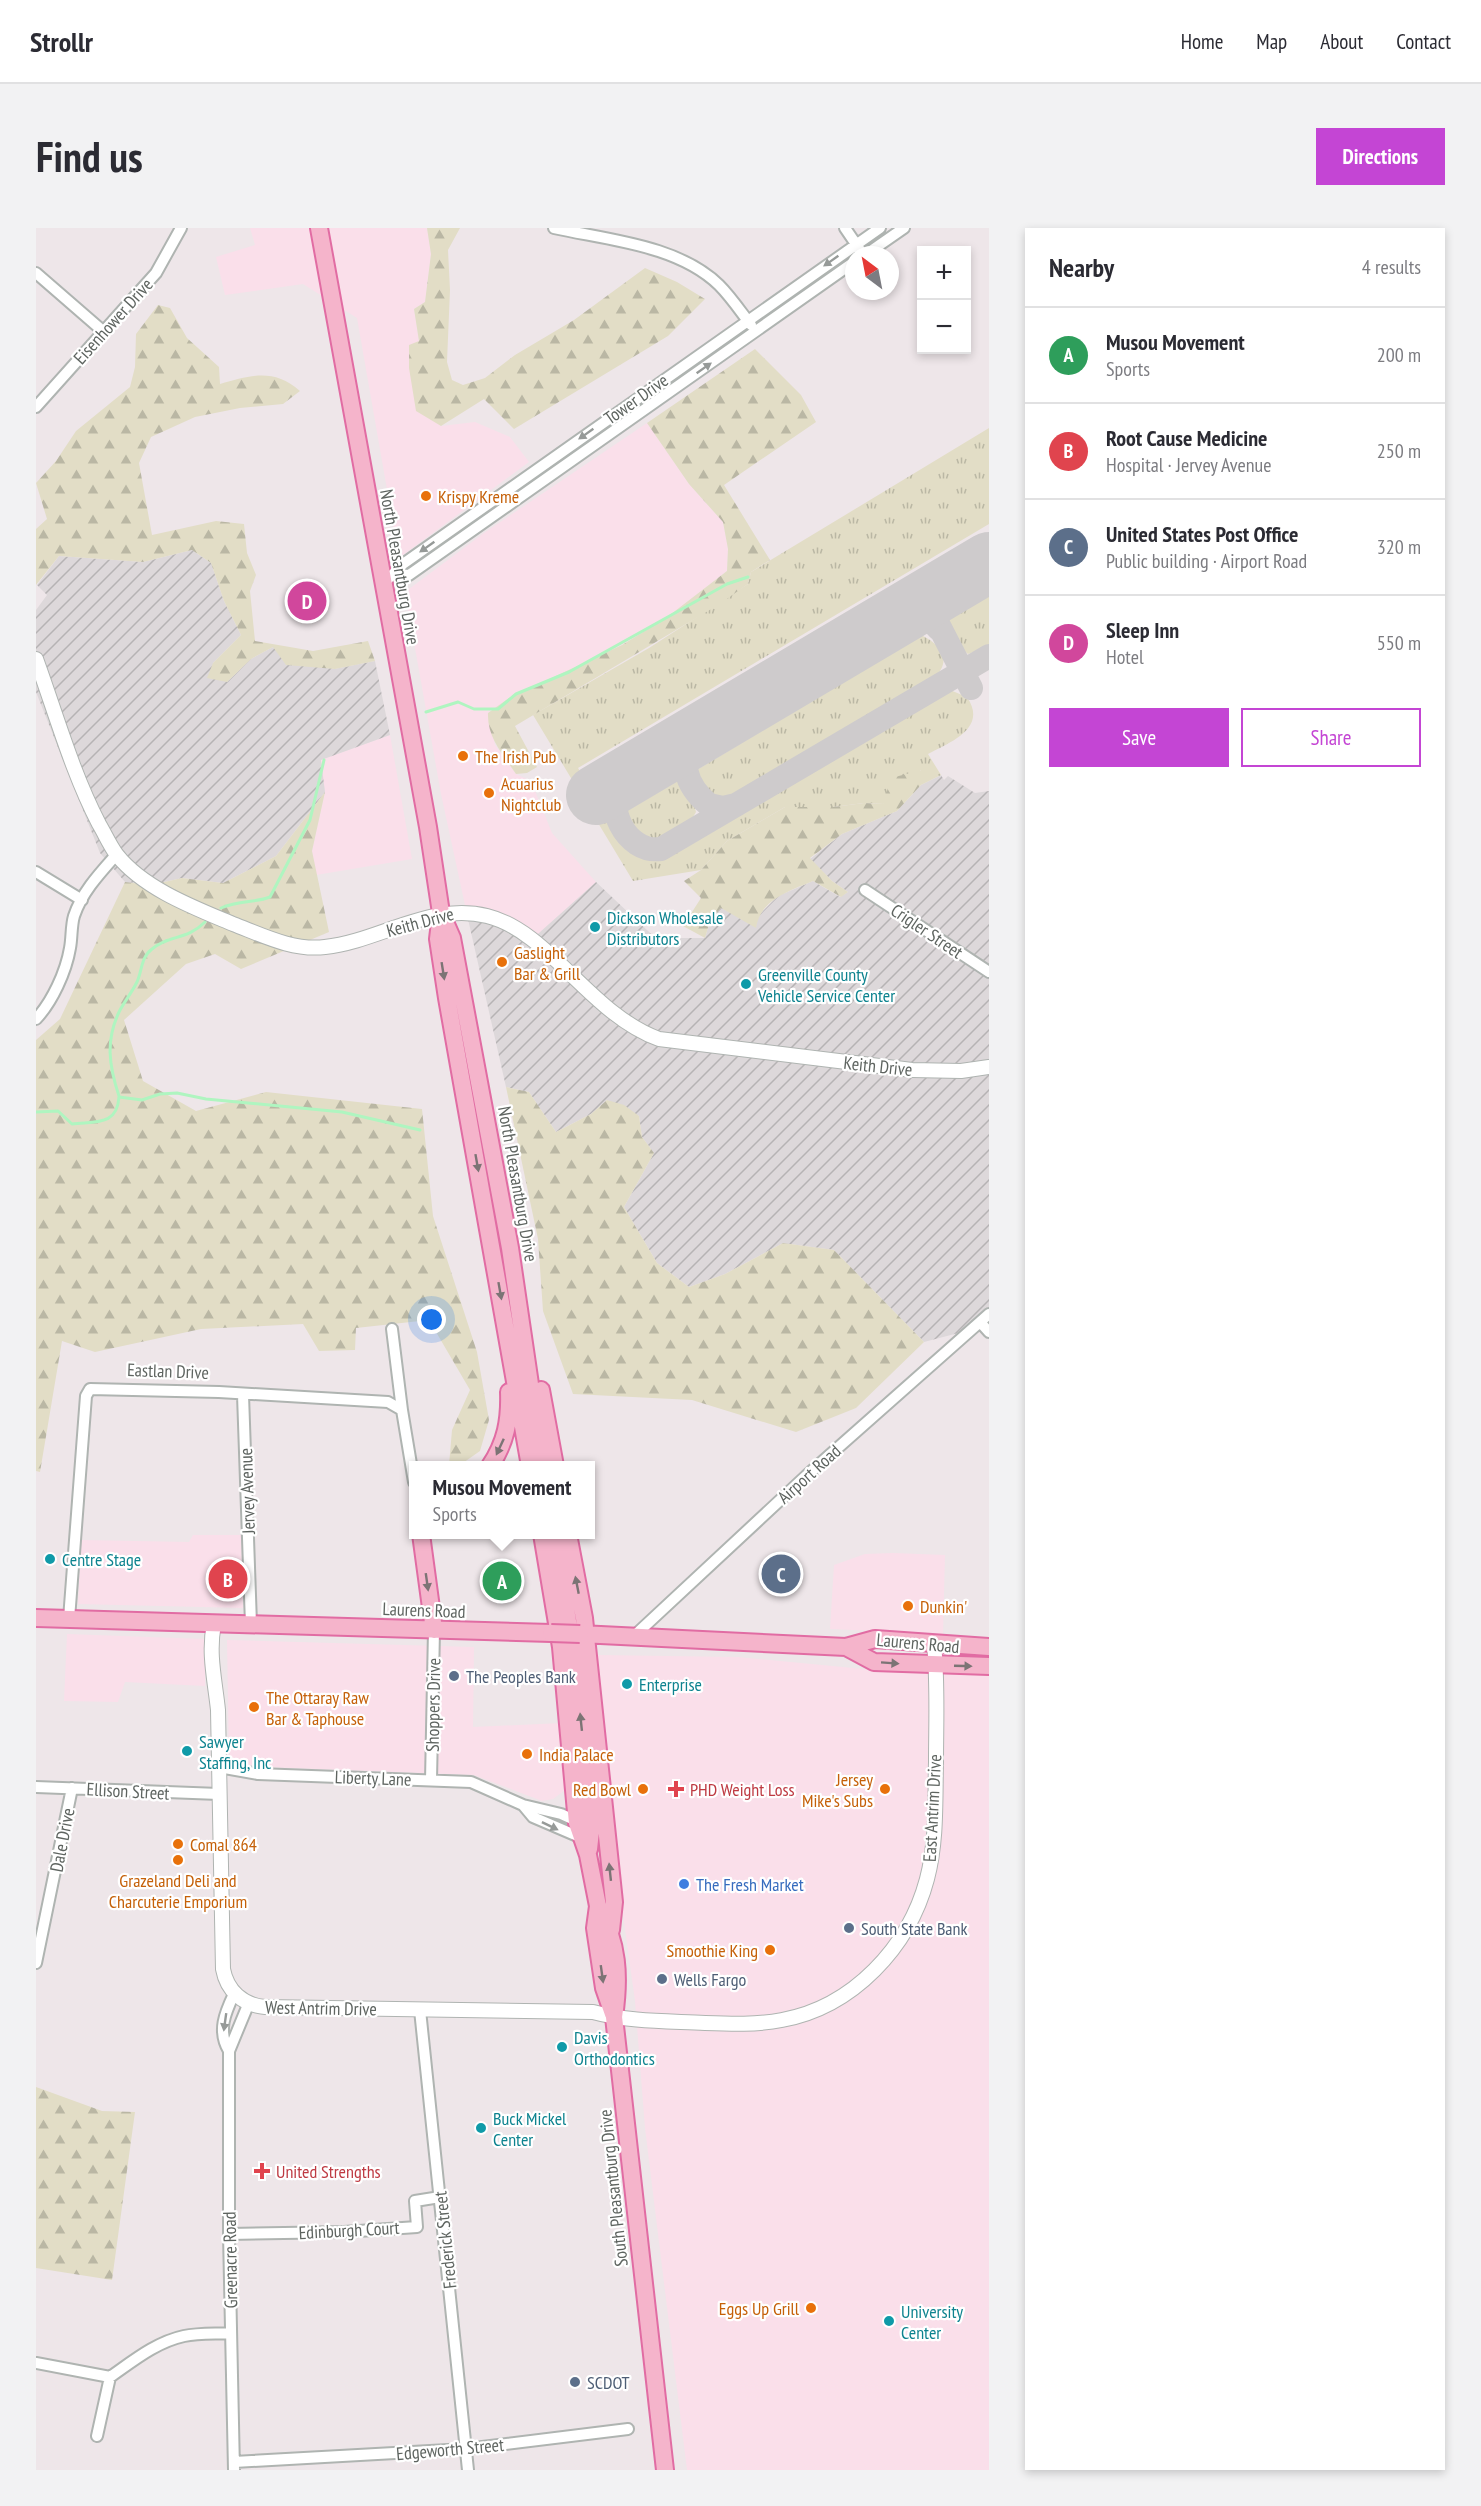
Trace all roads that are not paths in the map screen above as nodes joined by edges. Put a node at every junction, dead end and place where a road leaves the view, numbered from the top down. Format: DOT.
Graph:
graph roads {
  1 [pos="181,228"];
  2 [pos="319,228"];
  3 [pos="555,228"];
  4 [pos="845,228"];
  5 [pos="880,228"];
  6 [pos="904,228"];
  7 [pos="856,244"];
  8 [pos="877,246"];
  9 [pos="845,268"];
  10 [pos="36,273"];
  11 [pos="748,320"];
  12 [pos="756,331"];
  13 [pos="104,332"];
  14 [pos="36,408"];
  15 [pos="389,579"];
  16 [pos="36,659"];
  17 [pos="116,855"];
  18 [pos="36,872"];
  19 [pos="865,890"];
  20 [pos="82,900"];
  21 [pos="441,914"];
  22 [pos="989,972"];
  23 [pos="36,1019"];
  24 [pos="989,1067"];
  25 [pos="492,1200"];
  26 [pos="510,1248"];
  27 [pos="989,1314"];
  28 [pos="980,1322"];
  29 [pos="507,1328"];
  30 [pos="392,1329"];
  31 [pos="989,1332"];
  32 [pos="243,1395"];
  33 [pos="402,1410"];
  34 [pos="410,1461"];
  35 [pos="493,1461"];
  36 [pos="529,1461"];
  37 [pos="541,1461"];
  38 [pos="554,1461"];
  39 [pos="422,1539"];
  40 [pos="544,1539"];
  41 [pos="555,1539"];
  42 [pos="568,1539"];
  43 [pos="36,1618"];
  44 [pos="69,1619"];
  45 [pos="214,1624"];
  46 [pos="251,1624"];
  47 [pos="434,1630"];
  48 [pos="633,1637"];
  49 [pos="575,1641"];
  50 [pos="934,1644"];
  51 [pos="846,1647"];
  52 [pos="989,1647"];
  53 [pos="936,1665"];
  54 [pos="989,1666"];
  55 [pos="219,1767"];
  56 [pos="431,1780"];
  57 [pos="36,1787"];
  58 [pos="72,1788"];
  59 [pos="219,1794"];
  60 [pos="523,1805"];
  61 [pos="583,1828"];
  62 [pos="598,1906"];
  63 [pos="611,1930"];
  64 [pos="36,1963"];
  65 [pos="234,1994"];
  66 [pos="248,2004"];
  67 [pos="420,2010"];
  68 [pos="614,2018"];
  69 [pos="229,2051"];
  70 [pos="440,2197"];
  71 [pos="229,2234"];
  72 [pos="231,2333"];
  73 [pos="36,2363"];
  74 [pos="110,2377"];
  75 [pos="628,2429"];
  76 [pos="97,2436"];
  77 [pos="466,2449"];
  78 [pos="234,2466"];
  79 [pos="468,2470"];
  80 [pos="665,2470"];
  1 -- 13 [label="street, Eisenhower Drive"];
  2 -- 15 [label="main road, North Pleasantburg Drive"];
  3 -- 11 [label="street"];
  4 -- 7 [label="street"];
  5 -- 7 [label="street, Tower Drive"];
  6 -- 8 [label="street"];
  7 -- 11 [label="street, Tower Drive, one-way"];
  9 -- 12 [label="street, Tower Drive"];
  10 -- 13 [label="street"];
  11 -- 12 [label="street"];
  11 -- 15 [label="street, Tower Drive, one-way"];
  15 -- 12 [label="street, Tower Drive, one-way"];
  13 -- 14 [label="street, Eisenhower Drive"];
  15 -- 21 [label="main road, North Pleasantburg Drive"];
  16 -- 17 [label="street, Keith Drive"];
  17 -- 20 [label="street"];
  17 -- 21 [label="street, Keith Drive"];
  18 -- 20 [label="street"];
  19 -- 22 [label="street, Crigler Street"];
  20 -- 23 [label="street"];
  21 -- 24 [label="street, Keith Drive"];
  21 -- 25 [label="main road, North Pleasantburg Drive"];
  25 -- 26 [label="main road, North Pleasantburg Drive"];
  25 -- 29 [label="main road, North Pleasantburg Drive, one-way"];
  26 -- 37 [label="main road, North Pleasantburg Drive"];
  26 -- 38 [label="main road"];
  27 -- 28 [label="street, Airport Road"];
  28 -- 31 [label="street"];
  28 -- 48 [label="street, Airport Road"];
  29 -- 35 [label="main road, one-way"];
  29 -- 36 [label="main road, North Pleasantburg Drive"];
  30 -- 33 [label="street"];
  32 -- 33 [label="street, Eastlan Drive"];
  32 -- 44 [label="street, Eastlan Drive"];
  32 -- 46 [label="street, Jervey Avenue"];
  33 -- 34 [label="street"];
  39 -- 47 [label="main road, one-way"];
  40 -- 49 [label="main road"];
  41 -- 49 [label="main road"];
  49 -- 42 [label="main road, one-way"];
  43 -- 44 [label="main road, Laurens Road"];
  44 -- 45 [label="main road, Laurens Road"];
  45 -- 46 [label="main road, Laurens Road"];
  45 -- 55 [label="street"];
  46 -- 47 [label="main road, Laurens Road"];
  47 -- 49 [label="main road, Laurens Road, bridge"];
  47 -- 56 [label="street, Shoppers Drive"];
  48 -- 49 [label="main road, Laurens Road"];
  48 -- 51 [label="main road, Laurens Road"];
  49 -- 61 [label="main road"];
  63 -- 49 [label="main road, one-way"];
  50 -- 51 [label="main road, Laurens Road"];
  50 -- 52 [label="main road, Laurens Road"];
  50 -- 53 [label="street, East Antrim Drive"];
  51 -- 53 [label="main road, Laurens Road, one-way"];
  53 -- 54 [label="main road, Laurens Road, one-way"];
  53 -- 68 [label="street, East Antrim Drive"];
  55 -- 56 [label="street, Liberty Lane"];
  55 -- 59 [label="street"];
  56 -- 60 [label="street, Liberty Lane"];
  57 -- 58 [label="street, Ellison Street"];
  58 -- 59 [label="street, Ellison Street"];
  58 -- 64 [label="street, Dale Drive"];
  59 -- 65 [label="street"];
  60 -- 61 [label="street, Liberty Lane"];
  60 -- 61 [label="street, Liberty Lane, one-way"];
  61 -- 62 [label="main road"];
  62 -- 63 [label="main road, South Pleasantburg Drive"];
  62 -- 68 [label="main road, one-way"];
  63 -- 68 [label="main road, South Pleasantburg Drive"];
  65 -- 66 [label="street, West Antrim Drive"];
  65 -- 69 [label="street, Greenacre Road, one-way"];
  66 -- 67 [label="street, West Antrim Drive"];
  66 -- 69 [label="street, Greenacre Road"];
  67 -- 68 [label="street, West Antrim Drive"];
  67 -- 70 [label="street, Frederick Street"];
  68 -- 80 [label="main road, South Pleasantburg Drive"];
  69 -- 71 [label="street, Greenacre Road"];
  70 -- 71 [label="street, Edinburgh Court"];
  70 -- 77 [label="street, Frederick Street"];
  71 -- 72 [label="street, Greenacre Road"];
  72 -- 74 [label="street"];
  72 -- 78 [label="street, Greenacre Road"];
  73 -- 74 [label="street"];
  74 -- 76 [label="street"];
  75 -- 77 [label="street, Edgeworth Street"];
  77 -- 78 [label="street, Edgeworth Street"];
  77 -- 79 [label="street, Frederick Street"];
}
